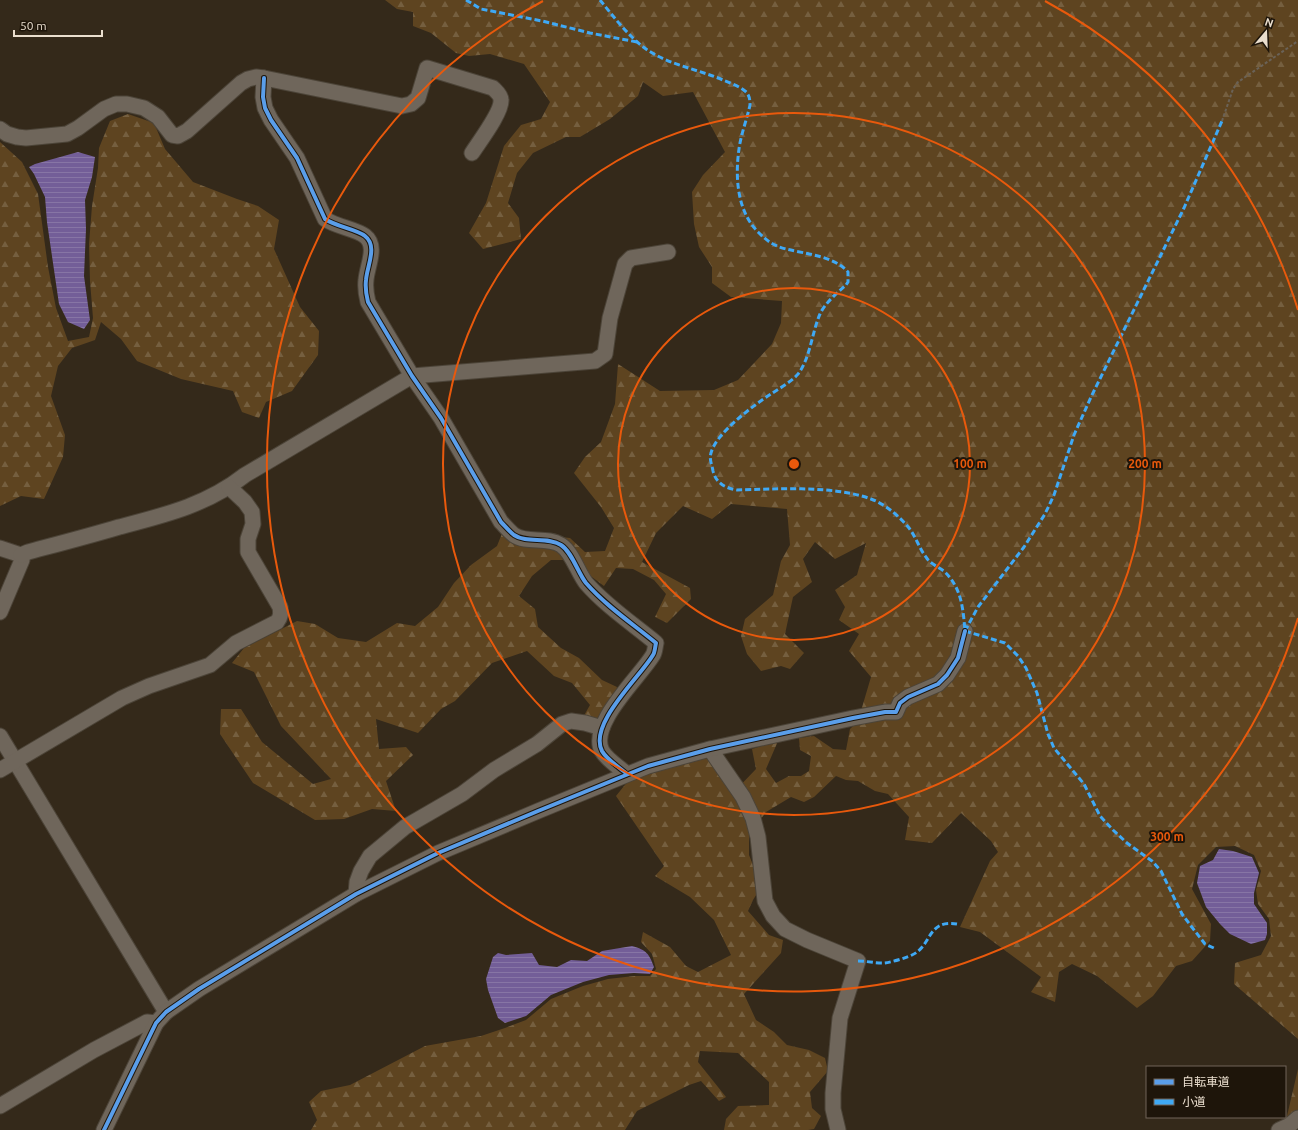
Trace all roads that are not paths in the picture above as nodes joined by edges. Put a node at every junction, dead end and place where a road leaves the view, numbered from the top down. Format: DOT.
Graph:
graph roads {
  1 [pos="264,78"];
  2 [pos="0,129"];
  3 [pos="472,153"];
  4 [pos="668,252"];
  5 [pos="412,376"];
  6 [pos="229,487"];
  7 [pos="0,548"];
  8 [pos="21,555"];
  9 [pos="0,612"];
  10 [pos="964,631"];
  11 [pos="602,728"];
  12 [pos="0,736"];
  13 [pos="710,749"];
  14 [pos="15,761"];
  15 [pos="0,770"];
  16 [pos="627,774"];
  17 [pos="356,894"];
  18 [pos="161,1018"];
  19 [pos="0,1106"];
  20 [pos="1298,1118"];
  21 [pos="833,1129"];
  22 [pos="104,1130"];
  23 [pos="1279,1130"];
  1 -- 2 [label="street"];
  1 -- 3 [label="street"];
  1 -- 5 [label="street"];
  4 -- 5 [label="street"];
  5 -- 6 [label="street"];
  5 -- 11 [label="street"];
  6 -- 8 [label="street"];
  6 -- 14 [label="street"];
  7 -- 8 [label="street"];
  8 -- 9 [label="street"];
  10 -- 13 [label="street"];
  11 -- 16 [label="street"];
  11 -- 17 [label="street"];
  12 -- 14 [label="street"];
  13 -- 16 [label="street"];
  13 -- 21 [label="street"];
  14 -- 15 [label="street"];
  14 -- 18 [label="street"];
  16 -- 17 [label="street"];
  17 -- 18 [label="street"];
  18 -- 19 [label="street"];
  18 -- 22 [label="street"];
  20 -- 23 [label="street"];
}
